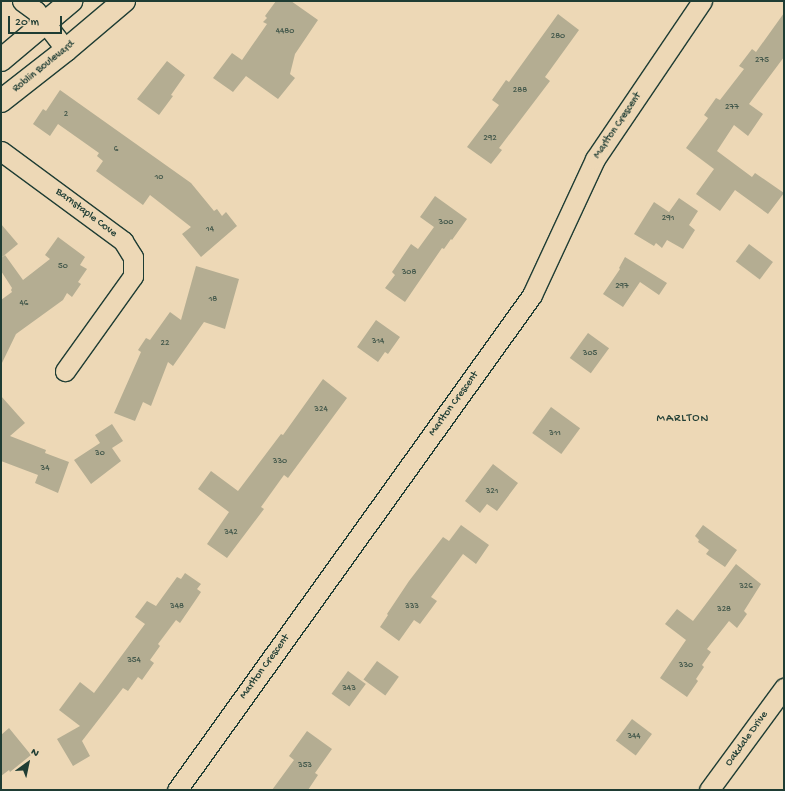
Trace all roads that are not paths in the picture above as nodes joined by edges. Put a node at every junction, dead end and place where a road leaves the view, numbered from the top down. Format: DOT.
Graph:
graph roads {
  1 [pos="22,1"];
  2 [pos="71,1"];
  3 [pos="124,1"];
  4 [pos="702,1"];
  5 [pos="45,23"];
  6 [pos="66,50"];
  7 [pos="1,60"];
  8 [pos="1,101"];
  9 [pos="1,151"];
  10 [pos="64,371"];
  11 [pos="784,688"];
  12 [pos="177,790"];
  13 [pos="709,790"];
  1 -- 5 [label="street"];
  2 -- 5 [label="main road"];
  3 -- 6 [label="main road, Roblin Boulevard"];
  4 -- 12 [label="street, Marlton Crescent"];
  5 -- 6 [label="street"];
  5 -- 7 [label="main road"];
  6 -- 8 [label="main road, Roblin Boulevard"];
  9 -- 10 [label="street, Barnstaple Cove"];
  11 -- 13 [label="street, Oakdale Drive"];
}
